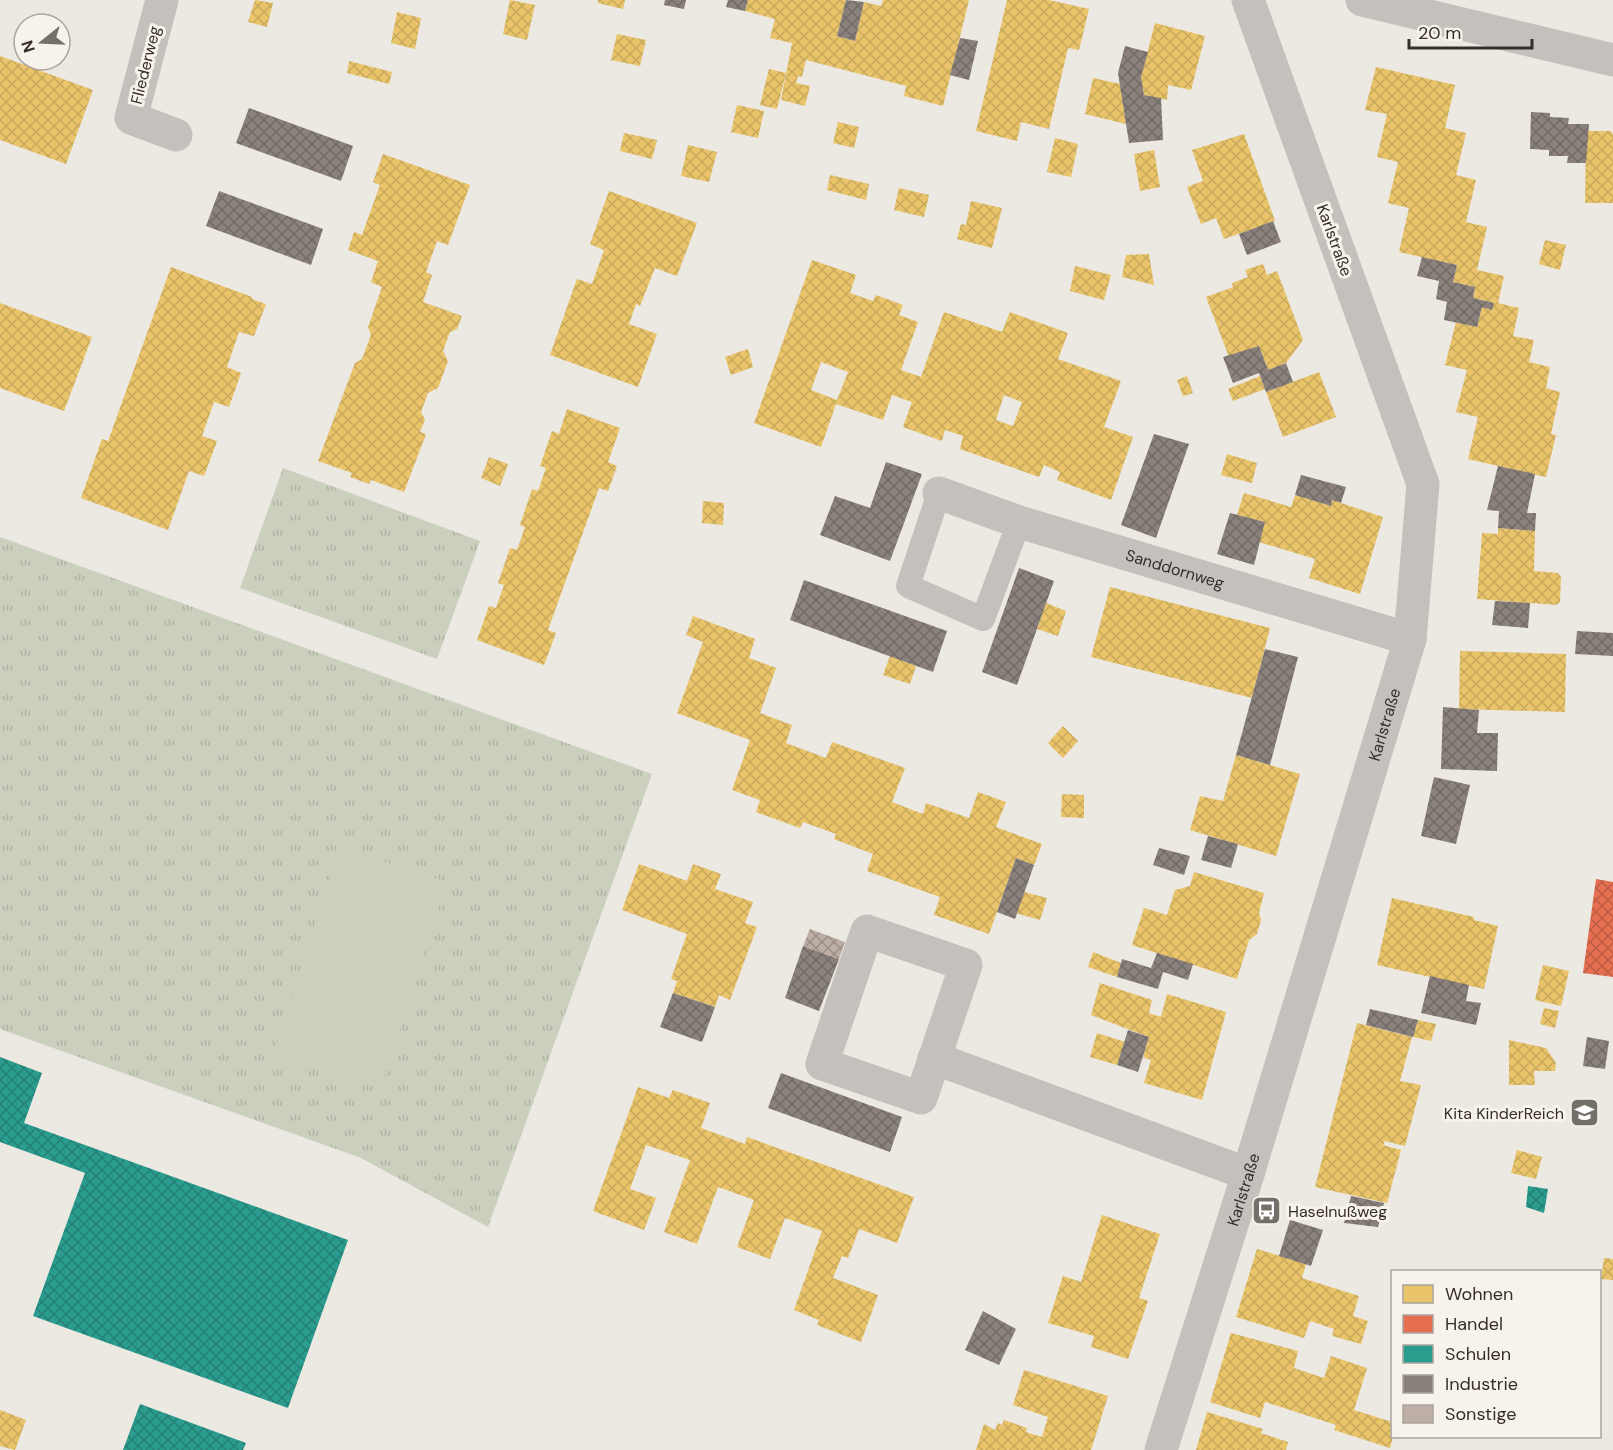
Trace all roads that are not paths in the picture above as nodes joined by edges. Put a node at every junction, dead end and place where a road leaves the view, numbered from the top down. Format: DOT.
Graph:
graph roads {
  1 [pos="162,0"];
  2 [pos="1248,0"];
  3 [pos="1362,0"];
  4 [pos="1613,60"];
  5 [pos="176,135"];
  6 [pos="939,493"];
  7 [pos="1019,522"];
  8 [pos="1410,639"];
  9 [pos="934,1058"];
  10 [pos="1248,1174"];
  11 [pos="1161,1450"];
  1 -- 5 [label="street, Fliederweg"];
  2 -- 8 [label="street, Karlstraße"];
  3 -- 4 [label="street"];
  6 -- 7 [label="street, Sanddornweg"];
  6 -- 7 [label="lane"];
  7 -- 8 [label="street, Sanddornweg"];
  8 -- 10 [label="street, Karlstraße"];
  9 -- 9 [label="street"];
  9 -- 10 [label="street"];
  10 -- 11 [label="street, Karlstraße"];
}
